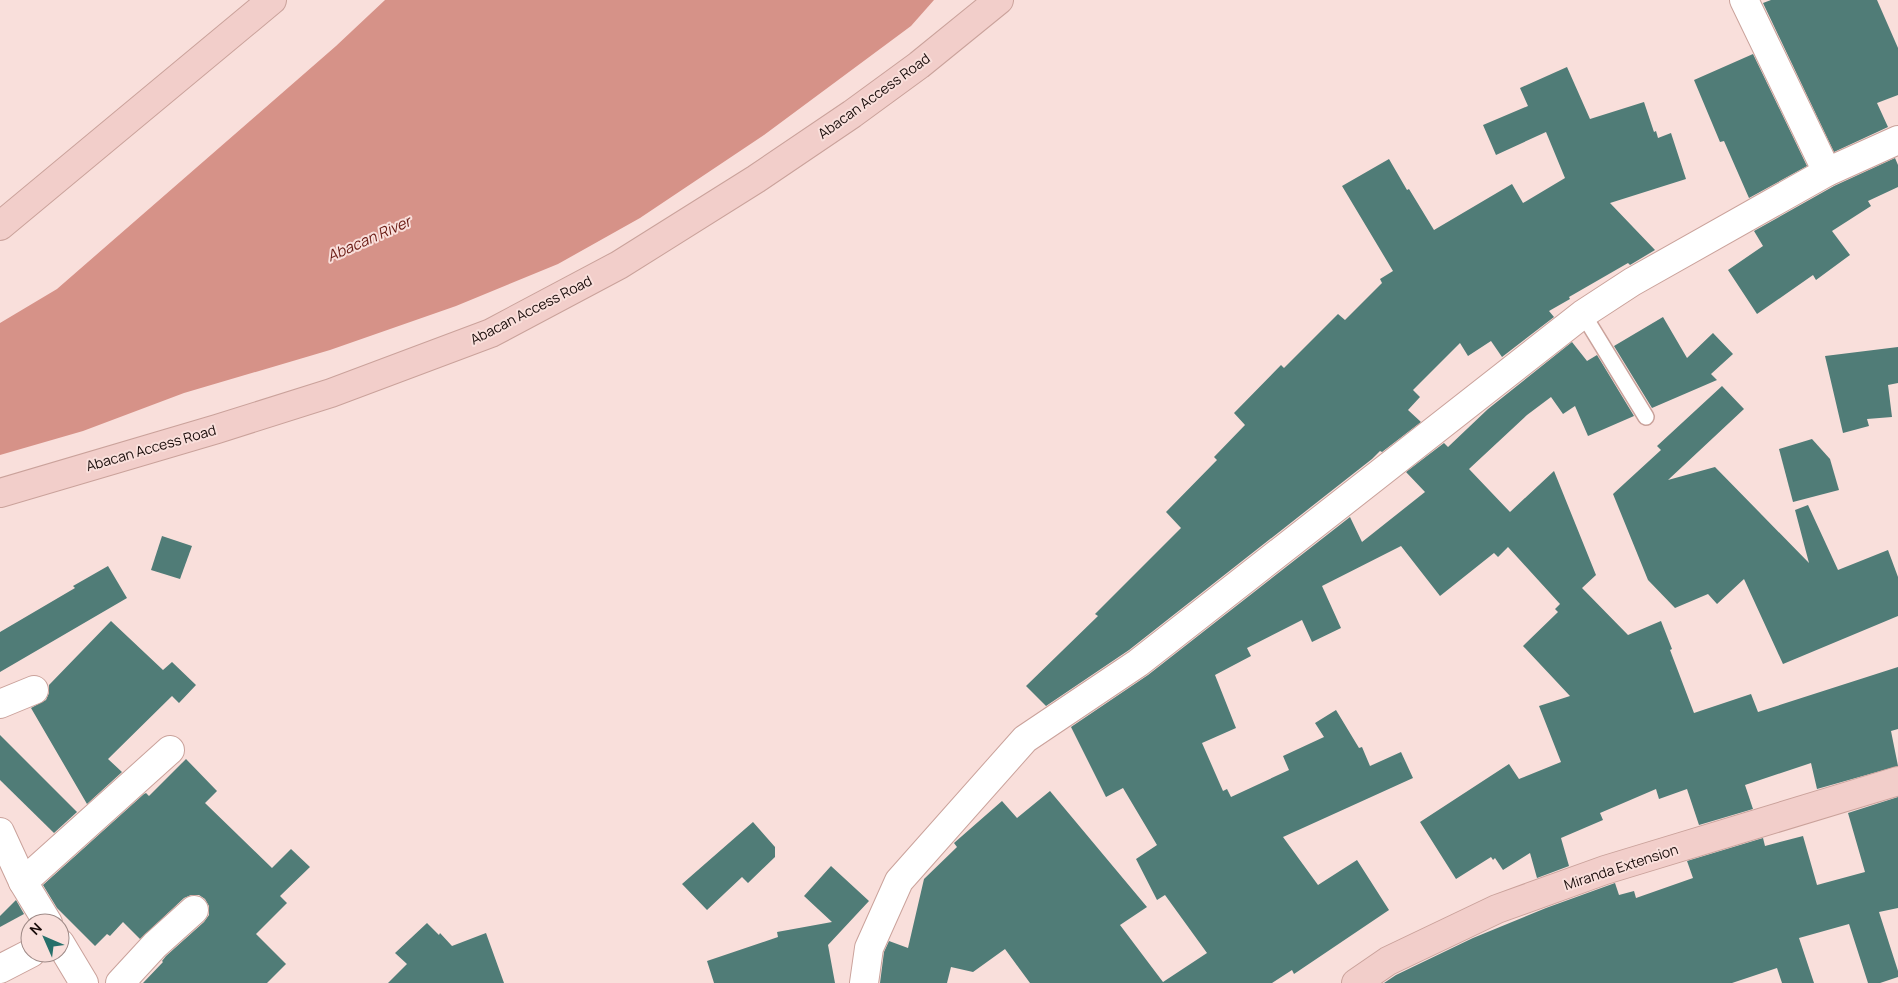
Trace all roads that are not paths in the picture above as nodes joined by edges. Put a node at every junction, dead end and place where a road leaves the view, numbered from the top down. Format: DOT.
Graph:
graph roads {
  1 [pos="272,0"];
  2 [pos="999,0"];
  3 [pos="1744,0"];
  4 [pos="1898,140"];
  5 [pos="1827,172"];
  6 [pos="0,226"];
  7 [pos="1583,314"];
  8 [pos="1646,417"];
  9 [pos="0,492"];
  10 [pos="34,690"];
  11 [pos="0,704"];
  12 [pos="170,750"];
  13 [pos="1898,781"];
  14 [pos="0,832"];
  15 [pos="23,882"];
  16 [pos="194,910"];
  17 [pos="42,913"];
  18 [pos="20,959"];
  19 [pos="70,960"];
  20 [pos="0,969"];
  21 [pos="84,983"];
  22 [pos="120,983"];
  23 [pos="864,983"];
  24 [pos="1356,983"];
  1 -- 6 [label="street"];
  2 -- 9 [label="street, Abacan Access Road"];
  3 -- 5 [label="street"];
  4 -- 5 [label="street"];
  5 -- 7 [label="street"];
  7 -- 8 [label="lane"];
  7 -- 23 [label="street"];
  10 -- 11 [label="street"];
  12 -- 15 [label="street"];
  13 -- 24 [label="street, Miranda Extension"];
  14 -- 15 [label="street"];
  15 -- 17 [label="street"];
  16 -- 22 [label="street"];
  18 -- 20 [label="street"];
  19 -- 21 [label="street"];
}
